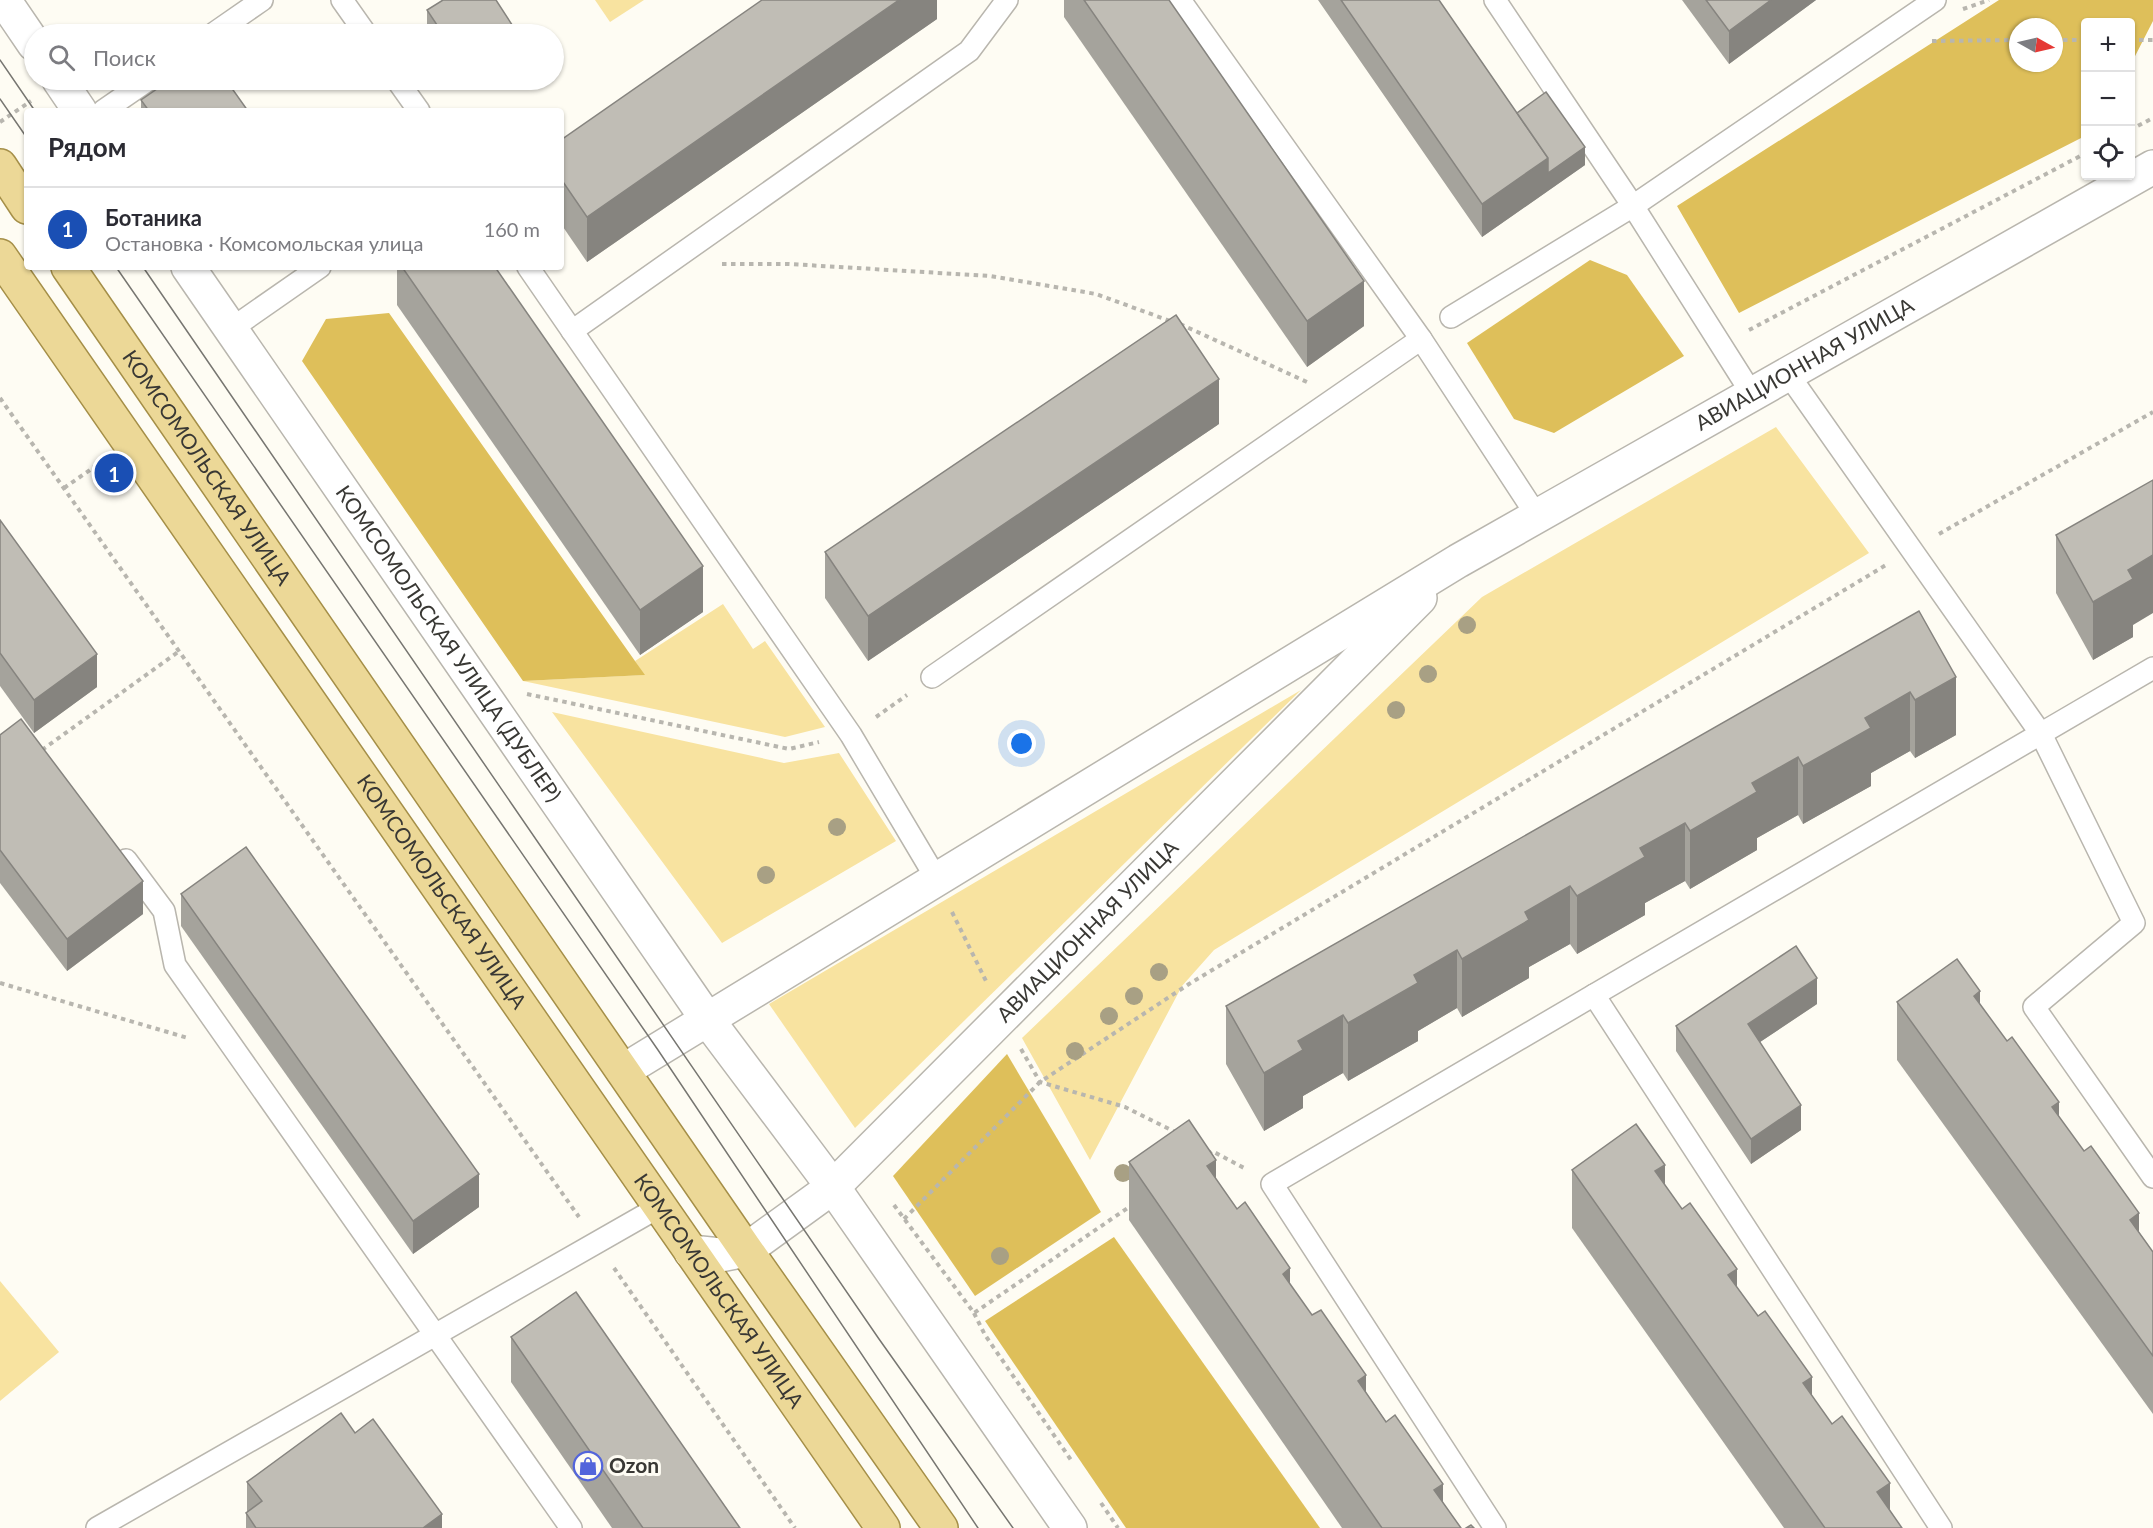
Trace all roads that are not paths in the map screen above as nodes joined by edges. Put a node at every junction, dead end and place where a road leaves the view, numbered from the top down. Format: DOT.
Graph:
graph roads {
  1 [pos="4,0"];
  2 [pos="262,0"];
  3 [pos="342,0"];
  4 [pos="1007,0"];
  5 [pos="1180,0"];
  6 [pos="1496,0"];
  7 [pos="1935,0"];
  8 [pos="227,24"];
  9 [pos="359,24"];
  10 [pos="24,29"];
  11 [pos="66,90"];
  12 [pos="133,90"];
  13 [pos="404,90"];
  14 [pos="78,108"];
  15 [pos="107,108"];
  16 [pos="417,108"];
  17 [pos="2153,167"];
  18 [pos="1633,206"];
  19 [pos="0,256"];
  20 [pos="70,270"];
  21 [pos="190,270"];
  22 [pos="316,270"];
  23 [pos="530,270"];
  24 [pos="1451,317"];
  25 [pos="231,329"];
  26 [pos="572,331"];
  27 [pos="1421,339"];
  28 [pos="1788,374"];
  29 [pos="1752,394"];
  30 [pos="1537,516"];
  31 [pos="1458,561"];
  32 [pos="2153,668"];
  33 [pos="932,677"];
  34 [pos="2041,734"];
  35 [pos="114,844"];
  36 [pos="936,878"];
  37 [pos="1594,995"];
  38 [pos="708,1020"];
  39 [pos="623,1071"];
  40 [pos="2153,1177"];
  41 [pos="833,1187"];
  42 [pos="659,1208"];
  43 [pos="746,1250"];
  44 [pos="691,1252"];
  45 [pos="437,1335"];
  46 [pos="97,1528"];
  47 [pos="571,1528"];
  48 [pos="883,1528"];
  49 [pos="941,1528"];
  50 [pos="1070,1528"];
  51 [pos="1495,1528"];
  52 [pos="1941,1528"];
  1 -- 10 [label="main road"];
  2 -- 8 [label="lane"];
  3 -- 9 [label="lane"];
  4 -- 26 [label="lane"];
  5 -- 27 [label="lane"];
  6 -- 18 [label="lane"];
  7 -- 18 [label="lane"];
  11 -- 14 [label="main road"];
  12 -- 15 [label="lane"];
  13 -- 16 [label="lane"];
  17 -- 28 [label="main road, АВИАЦИОННАЯ УЛИЦА"];
  18 -- 24 [label="lane"];
  18 -- 29 [label="lane"];
  19 -- 42 [label="main road, КОМСОМОЛЬСКАЯ УЛИЦА"];
  20 -- 39 [label="main road, КОМСОМОЛЬСКАЯ УЛИЦА"];
  21 -- 25 [label="main road, КОМСОМОЛЬСКАЯ УЛИЦА (ДУБЛЕР)"];
  22 -- 25 [label="lane"];
  23 -- 26 [label="lane"];
  25 -- 38 [label="main road, КОМСОМОЛЬСКАЯ УЛИЦА (ДУБЛЕР)"];
  26 -- 36 [label="lane"];
  27 -- 30 [label="lane"];
  27 -- 33 [label="lane"];
  28 -- 29 [label="main road, АВИАЦИОННАЯ УЛИЦА"];
  28 -- 34 [label="lane"];
  29 -- 30 [label="main road, АВИАЦИОННАЯ УЛИЦА"];
  30 -- 31 [label="main road, АВИАЦИОННАЯ УЛИЦА"];
  31 -- 36 [label="main road, АВИАЦИОННАЯ УЛИЦА"];
  31 -- 41 [label="main road, АВИАЦИОННАЯ УЛИЦА"];
  32 -- 34 [label="lane"];
  34 -- 37 [label="lane"];
  34 -- 40 [label="lane"];
  35 -- 45 [label="lane"];
  36 -- 38 [label="main road, АВИАЦИОННАЯ УЛИЦА"];
  37 -- 51 [label="lane"];
  37 -- 52 [label="lane"];
  38 -- 39 [label="main road, АВИАЦИОННАЯ УЛИЦА"];
  38 -- 41 [label="main road, КОМСОМОЛЬСКАЯ УЛИЦА (ДУБЛЕР)"];
  39 -- 43 [label="main road, КОМСОМОЛЬСКАЯ УЛИЦА"];
  41 -- 43 [label="main road, АВИАЦИОННАЯ УЛИЦА"];
  41 -- 50 [label="main road, КОМСОМОЛЬСКАЯ УЛИЦА (ДУБЛЕР)"];
  42 -- 44 [label="main road, КОМСОМОЛЬСКАЯ УЛИЦА"];
  42 -- 45 [label="lane"];
  43 -- 44 [label="main road, АВИАЦИОННАЯ УЛИЦА"];
  43 -- 49 [label="main road, КОМСОМОЛЬСКАЯ УЛИЦА"];
  44 -- 48 [label="main road, КОМСОМОЛЬСКАЯ УЛИЦА"];
  45 -- 46 [label="lane"];
  45 -- 47 [label="lane"];
}
